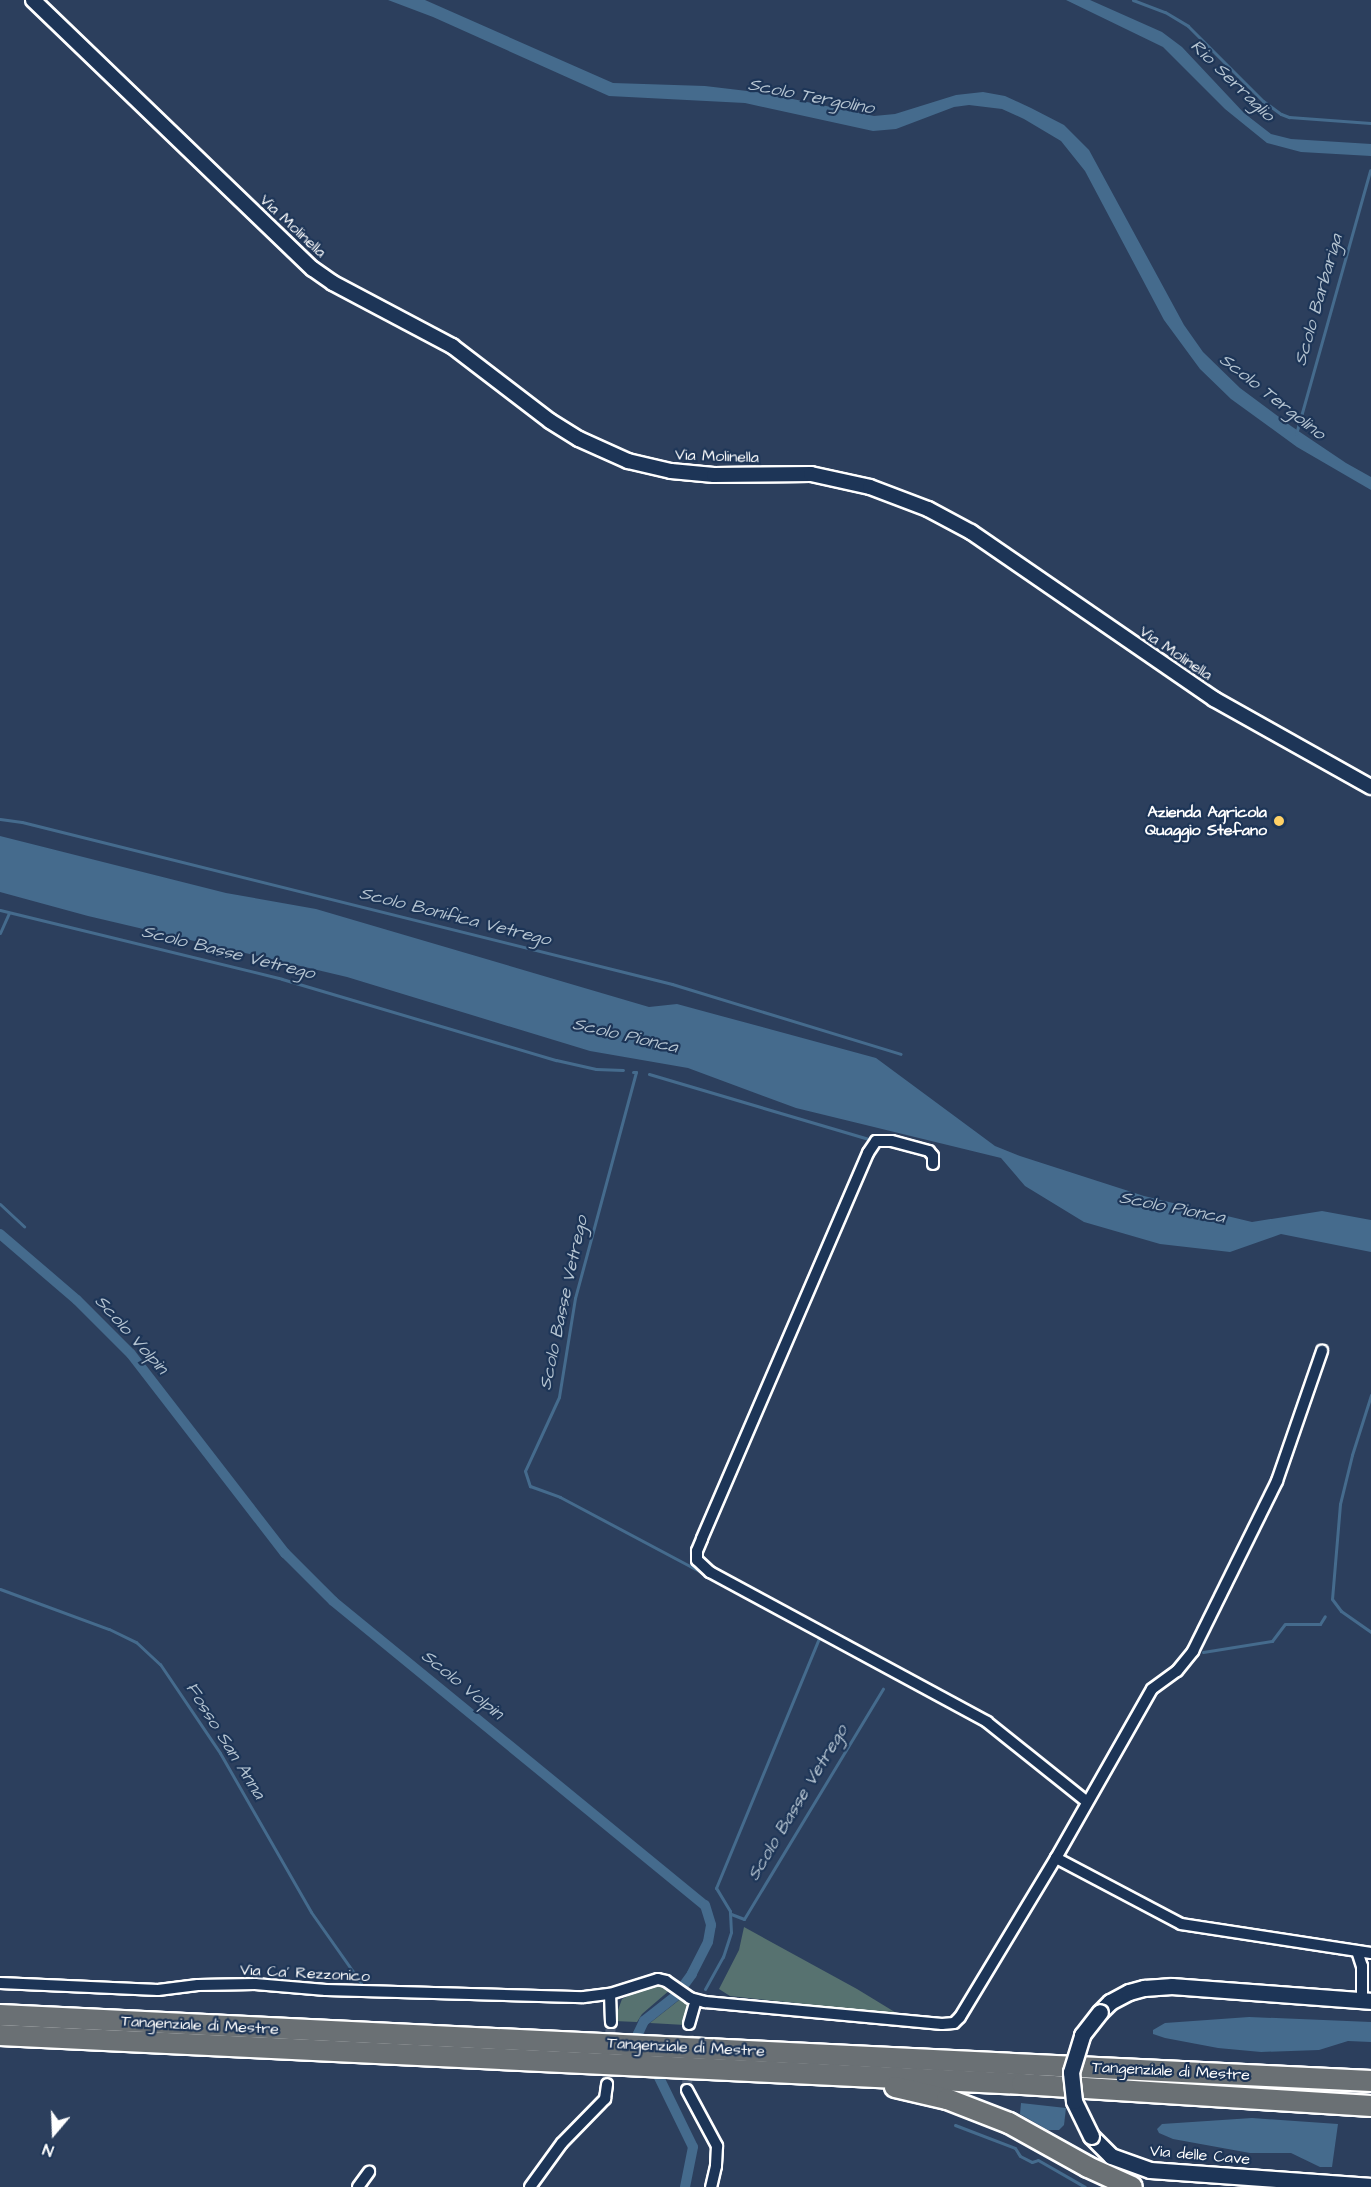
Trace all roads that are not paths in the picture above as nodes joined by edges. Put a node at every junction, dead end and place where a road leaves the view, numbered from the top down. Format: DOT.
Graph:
graph roads {
  1 [pos="33,0"];
  2 [pos="1371,787"];
  3 [pos="933,1164"];
  4 [pos="1322,1350"];
  5 [pos="1086,1802"];
  6 [pos="1056,1858"];
  7 [pos="1357,1951"];
  8 [pos="1371,1953"];
  9 [pos="0,1983"];
  10 [pos="610,1994"];
  11 [pos="693,1999"];
  12 [pos="1367,2001"];
  13 [pos="0,2015"];
  14 [pos="611,2022"];
  15 [pos="688,2024"];
  16 [pos="0,2036"];
  17 [pos="755,2072"];
  18 [pos="1371,2081"];
  19 [pos="607,2084"];
  20 [pos="687,2090"];
  21 [pos="1371,2106"];
  22 [pos="369,2172"];
  23 [pos="1371,2186"];
  24 [pos="358,2187"];
  25 [pos="530,2187"];
  26 [pos="711,2187"];
  27 [pos="1132,2187"];
  1 -- 2 [label="street, Via Molinella"];
  3 -- 5 [label="street"];
  4 -- 5 [label="street"];
  5 -- 6 [label="street"];
  6 -- 7 [label="street"];
  6 -- 11 [label="street"];
  7 -- 8 [label="street"];
  7 -- 12 [label="street"];
  9 -- 10 [label="street, Via Ca' Rezzonico"];
  10 -- 11 [label="street, Via Ca' Rezzonico"];
  10 -- 14 [label="street"];
  11 -- 15 [label="street"];
  12 -- 23 [label="main road, Via delle Cave, bridge"];
  13 -- 18 [label="highway, Tangenziale di Mestre"];
  16 -- 17 [label="highway, Tangenziale di Mestre"];
  17 -- 21 [label="highway"];
  17 -- 27 [label="highway"];
  19 -- 25 [label="street"];
  20 -- 26 [label="street"];
  22 -- 24 [label="street"];
}
